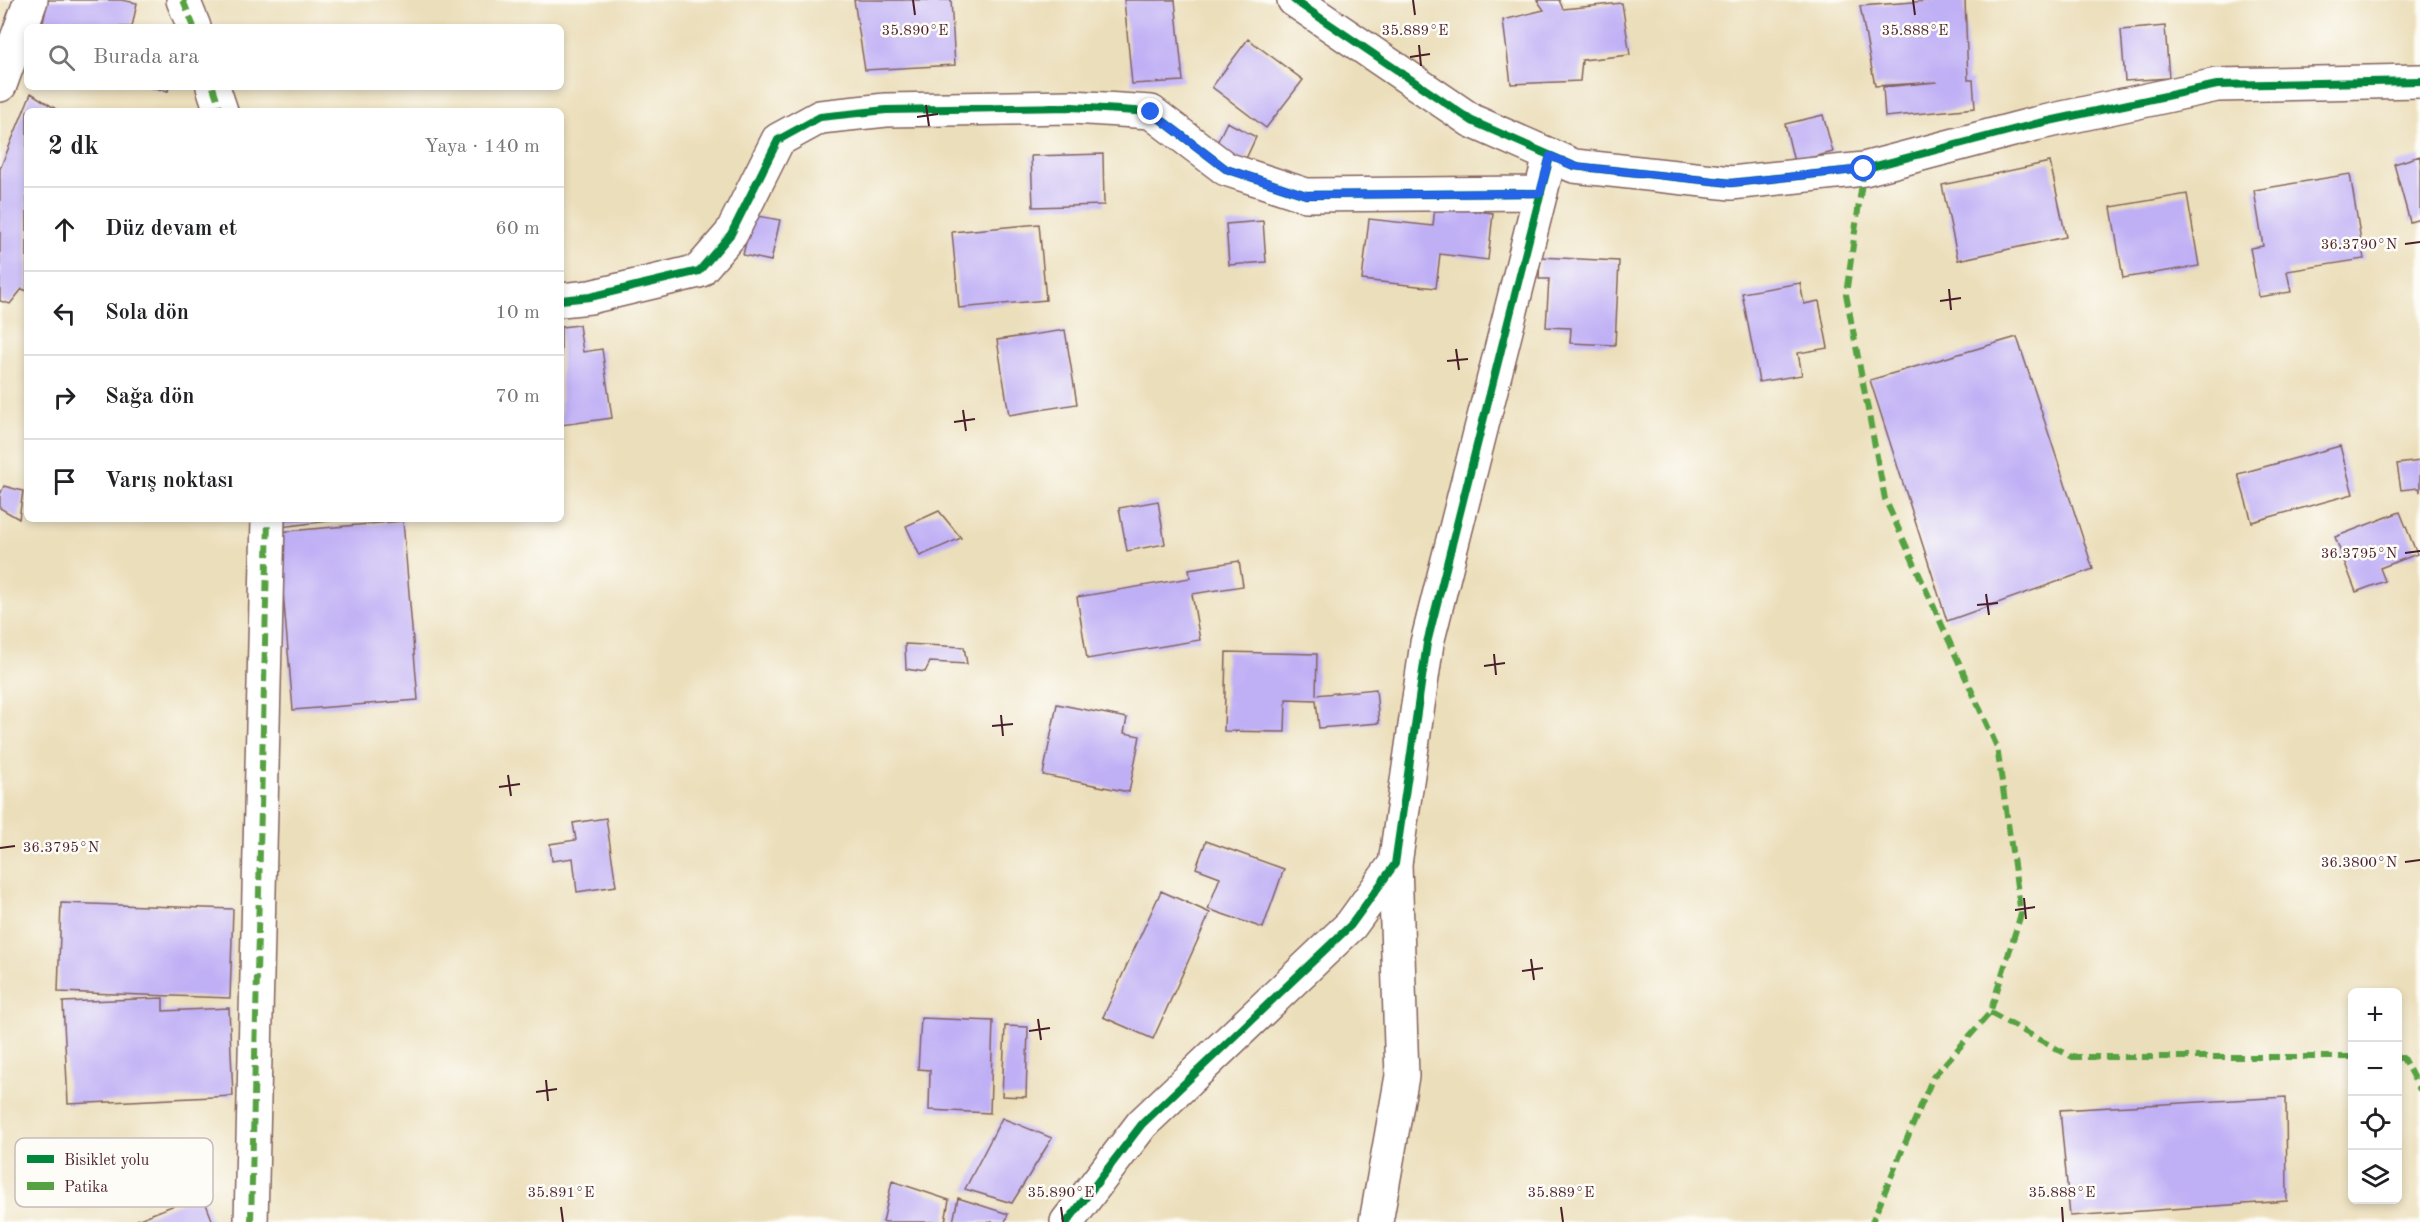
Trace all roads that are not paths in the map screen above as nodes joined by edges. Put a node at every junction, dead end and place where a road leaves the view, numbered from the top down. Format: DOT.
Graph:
graph roads {
  1 [pos="31,0"];
  2 [pos="183,0"];
  3 [pos="1294,0"];
  4 [pos="193,24"];
  5 [pos="2420,81"];
  6 [pos="0,85"];
  7 [pos="214,90"];
  8 [pos="219,108"];
  9 [pos="1550,156"];
  10 [pos="1540,193"];
  11 [pos="564,300"];
  12 [pos="268,522"];
  13 [pos="1395,864"];
  14 [pos="251,1222"];
  15 [pos="1067,1222"];
  16 [pos="1376,1222"];
  1 -- 6 [label="street"];
  2 -- 4 [label="street"];
  3 -- 9 [label="street"];
  5 -- 9 [label="street"];
  7 -- 8 [label="street"];
  9 -- 10 [label="street"];
  10 -- 11 [label="street"];
  10 -- 13 [label="street"];
  12 -- 14 [label="street"];
  13 -- 15 [label="street"];
  13 -- 16 [label="street"];
}
